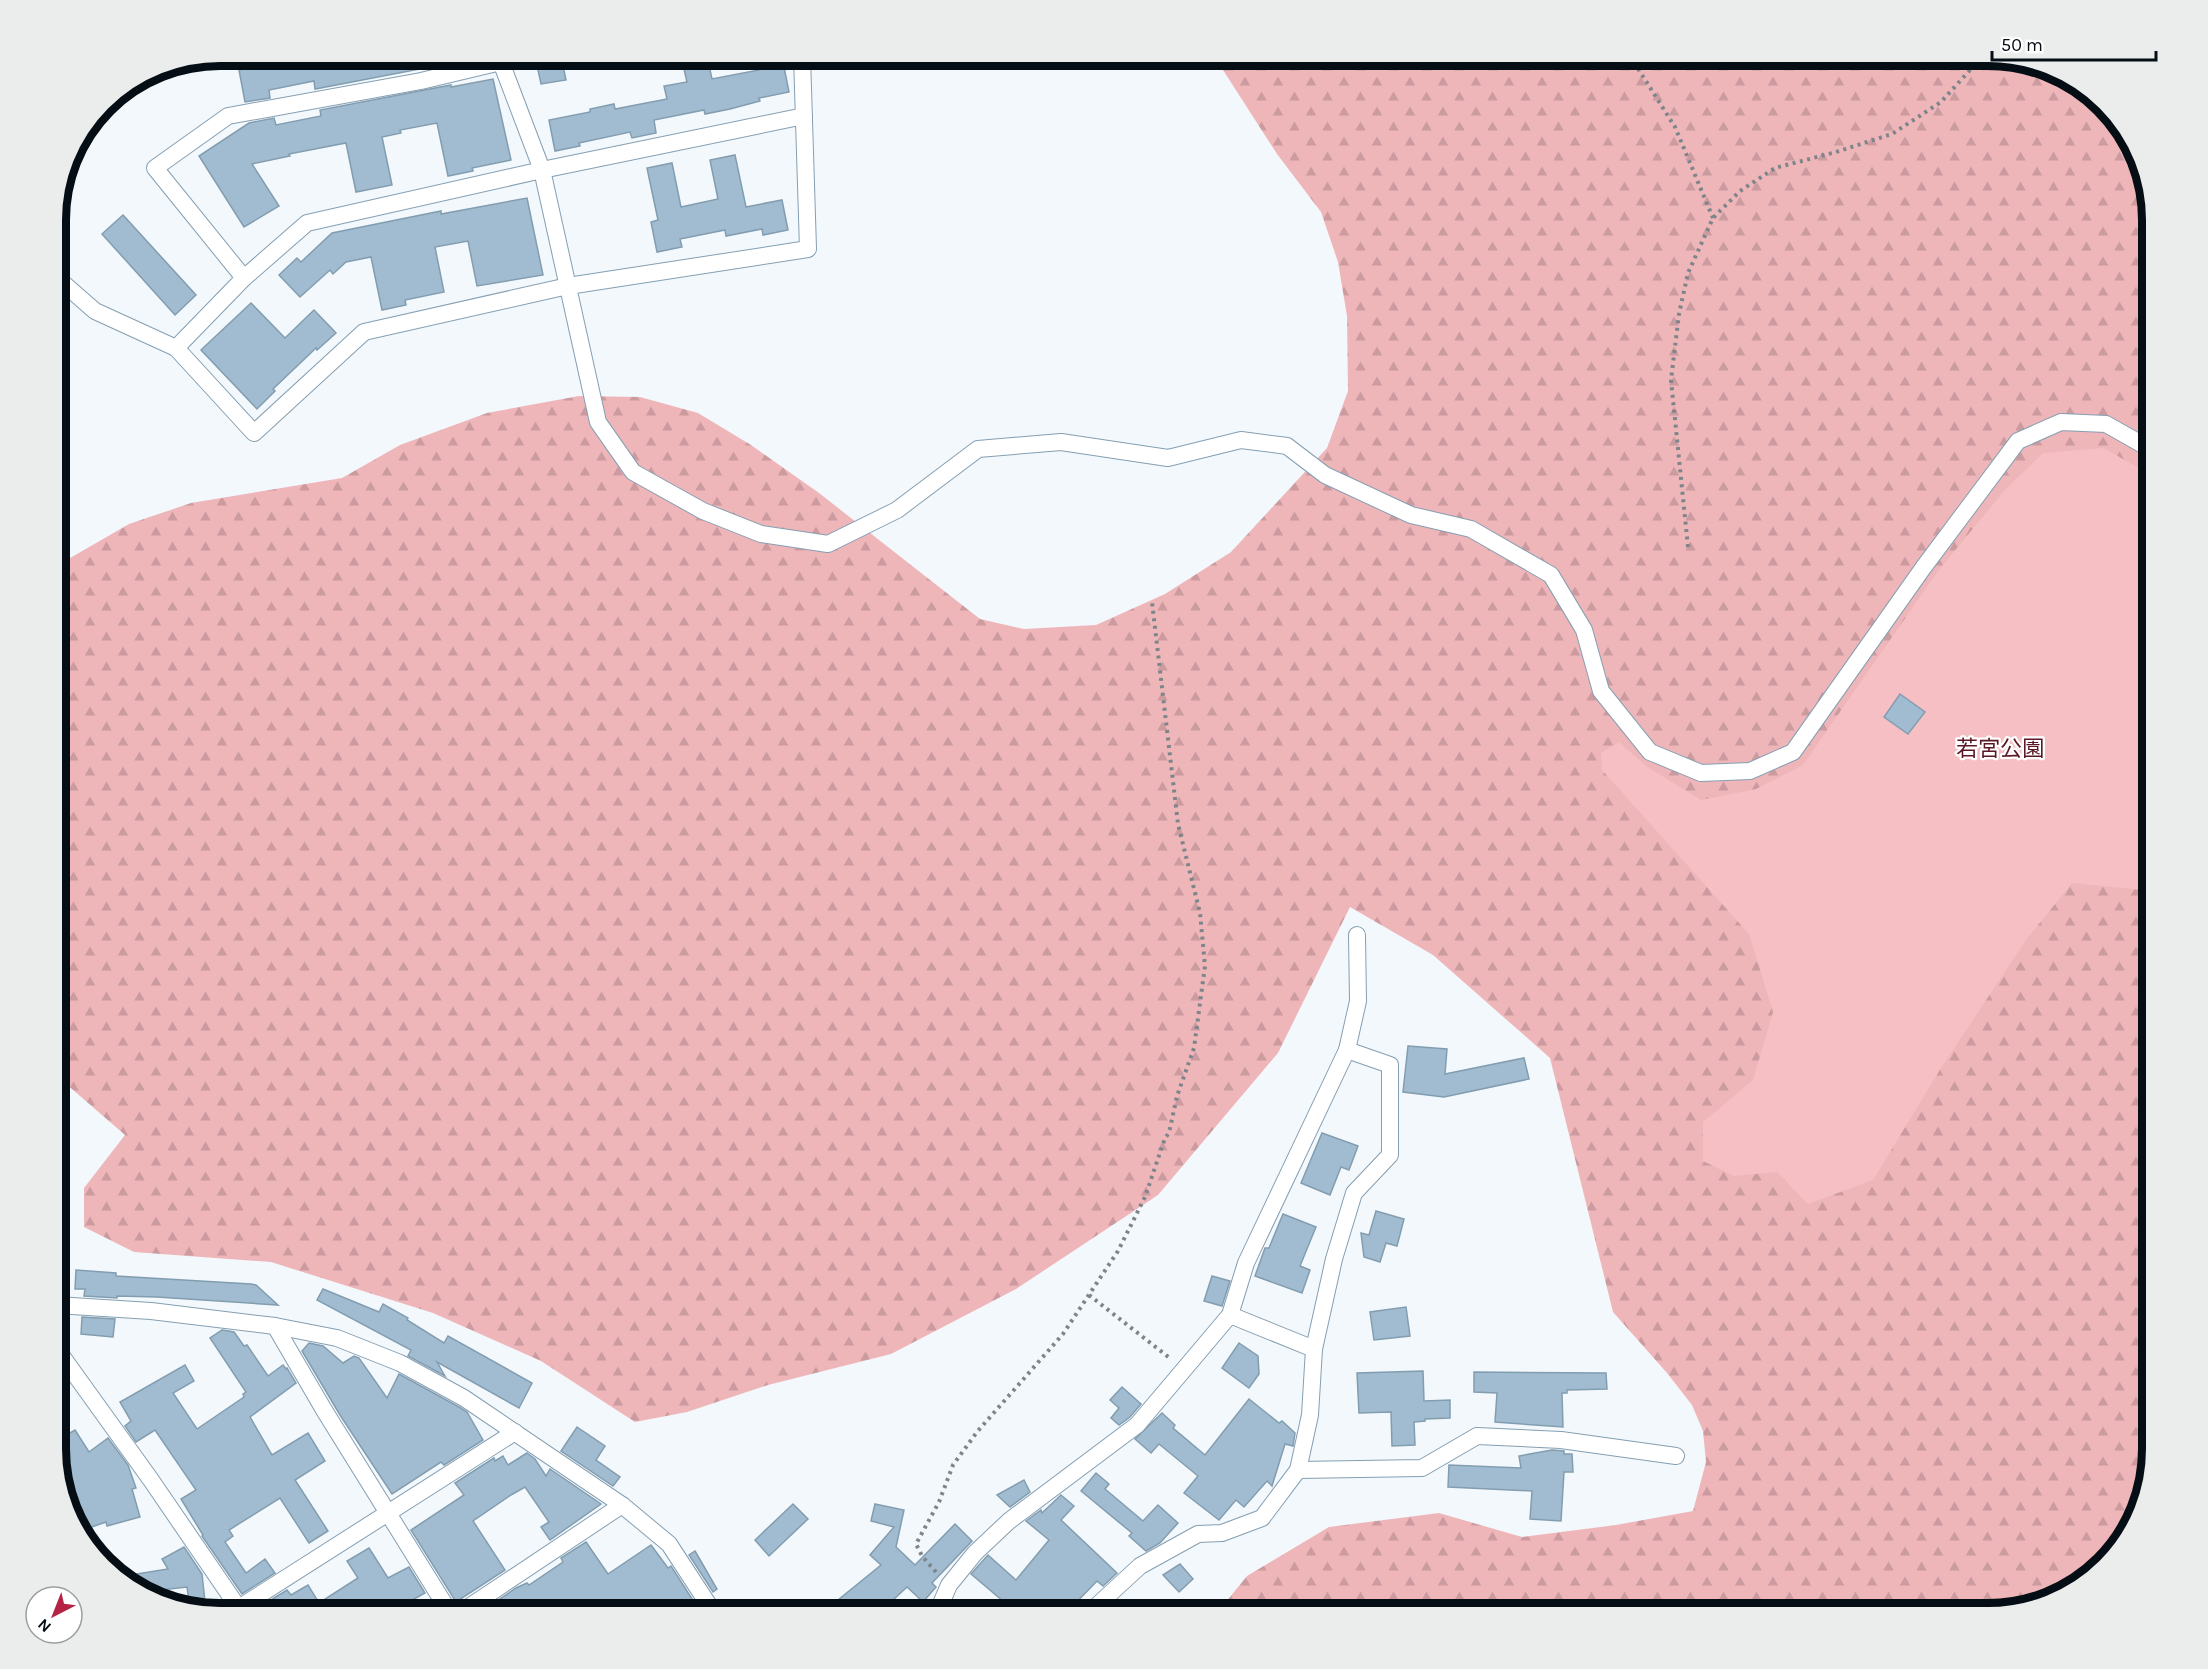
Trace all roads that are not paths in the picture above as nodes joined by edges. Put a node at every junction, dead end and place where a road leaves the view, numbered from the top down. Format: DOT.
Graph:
graph roads {
  1 [pos="472,66"];
  2 [pos="502,66"];
  3 [pos="802,66"];
  4 [pos="804,117"];
  5 [pos="542,170"];
  6 [pos="244,278"];
  7 [pos="66,286"];
  8 [pos="568,286"];
  9 [pos="176,348"];
  10 [pos="2142,444"];
  11 [pos="1357,935"];
  12 [pos="1347,1050"];
  13 [pos="66,1306"];
  14 [pos="1230,1315"];
  15 [pos="274,1326"];
  16 [pos="1314,1349"];
  17 [pos="66,1374"];
  18 [pos="515,1432"];
  19 [pos="1676,1456"];
  20 [pos="1298,1470"];
  21 [pos="622,1505"];
  22 [pos="387,1513"];
  23 [pos="232,1603"];
  24 [pos="252,1603"];
  25 [pos="443,1603"];
  26 [pos="476,1603"];
  27 [pos="702,1603"];
  28 [pos="942,1603"];
  29 [pos="1101,1603"];
  1 -- 6 [label="street"];
  2 -- 5 [label="street"];
  3 -- 4 [label="street"];
  4 -- 5 [label="street"];
  4 -- 8 [label="street"];
  5 -- 6 [label="street"];
  5 -- 8 [label="street"];
  6 -- 9 [label="street"];
  7 -- 9 [label="street"];
  8 -- 9 [label="street"];
  8 -- 10 [label="street"];
  11 -- 12 [label="street"];
  12 -- 14 [label="street"];
  12 -- 16 [label="street"];
  13 -- 15 [label="street"];
  14 -- 16 [label="street"];
  14 -- 28 [label="street"];
  15 -- 18 [label="street"];
  15 -- 22 [label="street"];
  16 -- 20 [label="street"];
  17 -- 23 [label="street"];
  18 -- 21 [label="street"];
  18 -- 22 [label="street"];
  19 -- 20 [label="street"];
  20 -- 29 [label="street"];
  21 -- 26 [label="street"];
  21 -- 27 [label="street"];
  22 -- 24 [label="street"];
  22 -- 25 [label="street"];
}
